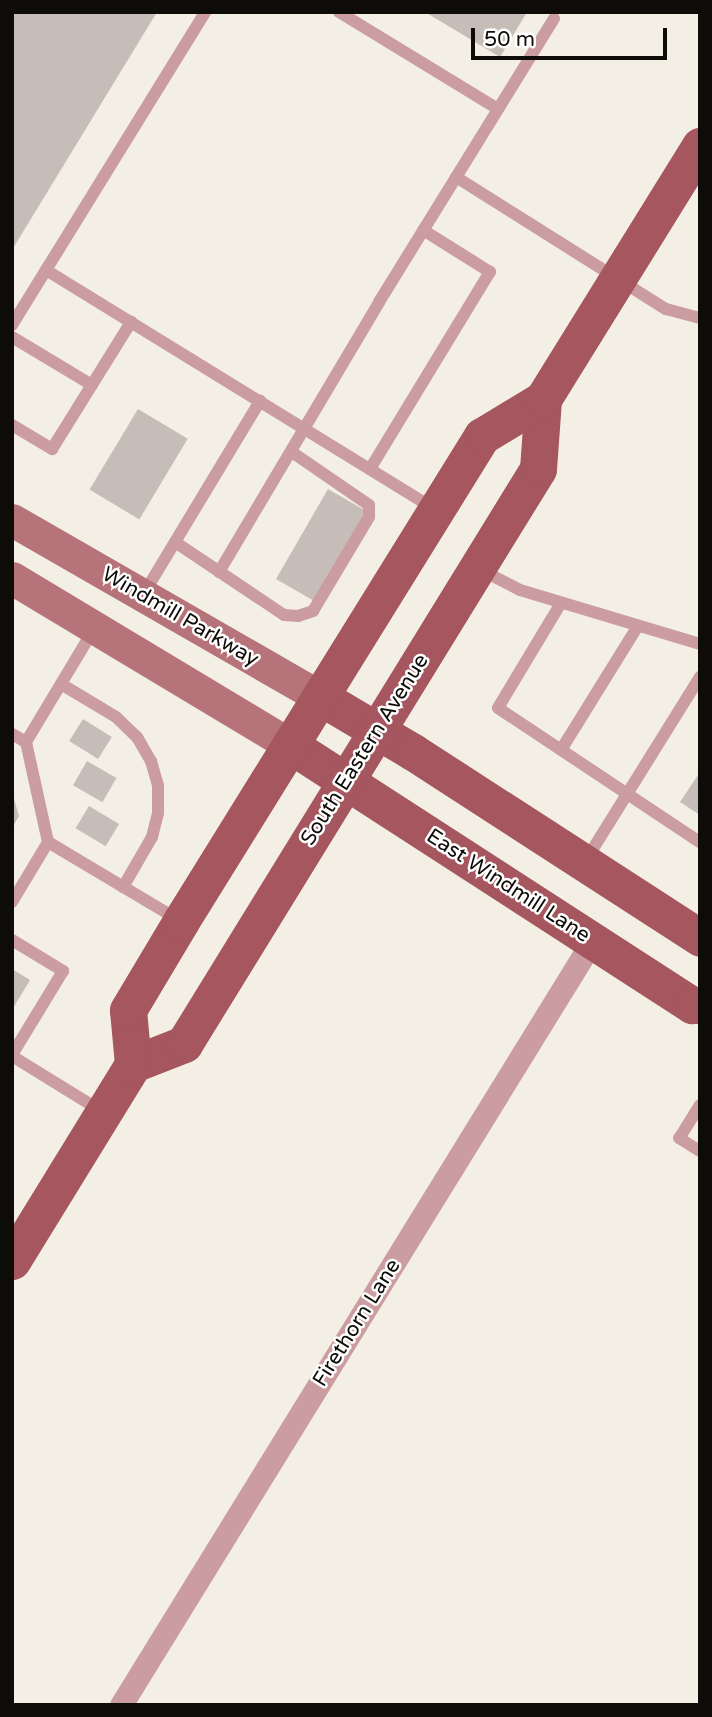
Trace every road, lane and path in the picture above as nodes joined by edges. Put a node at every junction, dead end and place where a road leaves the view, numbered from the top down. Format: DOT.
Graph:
graph roads {
  1 [pos="205,12"];
  2 [pos="339,12"];
  3 [pos="554,19"];
  4 [pos="498,109"];
  5 [pos="700,146"];
  6 [pos="456,177"];
  7 [pos="423,230"];
  8 [pos="46,270"];
  9 [pos="619,280"];
  10 [pos="700,318"];
  11 [pos="131,323"];
  12 [pos="12,325"];
  13 [pos="12,337"];
  14 [pos="92,385"];
  15 [pos="543,399"];
  16 [pos="260,401"];
  17 [pos="12,425"];
  18 [pos="305,429"];
  19 [pos="292,452"];
  20 [pos="370,469"];
  21 [pos="436,509"];
  22 [pos="12,520"];
  23 [pos="175,542"];
  24 [pos="477,569"];
  25 [pos="219,572"];
  26 [pos="12,578"];
  27 [pos="143,595"];
  28 [pos="561,603"];
  29 [pos="638,626"];
  30 [pos="95,628"];
  31 [pos="700,645"];
  32 [pos="700,677"];
  33 [pos="61,684"];
  34 [pos="348,714"];
  35 [pos="12,734"];
  36 [pos="26,743"];
  37 [pos="561,750"];
  38 [pos="318,763"];
  39 [pos="629,794"];
  40 [pos="48,842"];
  41 [pos="700,842"];
  42 [pos="584,863"];
  43 [pos="124,887"];
  44 [pos="12,902"];
  45 [pos="181,921"];
  46 [pos="700,938"];
  47 [pos="12,940"];
  48 [pos="593,940"];
  49 [pos="700,1005"];
  50 [pos="12,1056"];
  51 [pos="132,1063"];
  52 [pos="700,1105"];
  53 [pos="103,1112"];
  54 [pos="700,1151"];
  55 [pos="12,1261"];
  56 [pos="121,1705"];
  1 -- 8 [label="lane"];
  2 -- 4 [label="lane"];
  3 -- 4 [label="lane"];
  4 -- 6 [label="lane"];
  5 -- 9 [label="main road, South Eastern Avenue"];
  6 -- 7 [label="lane"];
  6 -- 9 [label="lane"];
  7 -- 18 [label="lane"];
  7 -- 20 [label="lane"];
  8 -- 11 [label="lane"];
  8 -- 12 [label="lane"];
  9 -- 10 [label="lane"];
  9 -- 15 [label="main road, South Eastern Avenue"];
  11 -- 14 [label="lane"];
  11 -- 16 [label="lane"];
  13 -- 14 [label="lane"];
  14 -- 17 [label="lane"];
  15 -- 21 [label="main road, South Eastern Avenue"];
  15 -- 24 [label="main road, South Eastern Avenue"];
  16 -- 18 [label="lane"];
  16 -- 23 [label="lane"];
  18 -- 19 [label="lane"];
  18 -- 20 [label="lane"];
  19 -- 25 [label="lane"];
  19 -- 25 [label="lane"];
  20 -- 21 [label="lane"];
  21 -- 34 [label="main road, South Eastern Avenue"];
  22 -- 27 [label="main road, Windmill Parkway"];
  23 -- 25 [label="lane"];
  23 -- 27 [label="lane"];
  24 -- 28 [label="lane"];
  24 -- 34 [label="main road, South Eastern Avenue"];
  26 -- 30 [label="main road"];
  27 -- 34 [label="main road, Windmill Parkway"];
  28 -- 29 [label="lane"];
  28 -- 37 [label="lane"];
  29 -- 31 [label="lane"];
  29 -- 37 [label="lane"];
  30 -- 33 [label="lane"];
  30 -- 38 [label="main road"];
  32 -- 39 [label="lane"];
  33 -- 36 [label="lane"];
  33 -- 43 [label="lane"];
  34 -- 38 [label="main road, South Eastern Avenue"];
  34 -- 38 [label="main road, South Eastern Avenue"];
  34 -- 42 [label="main road"];
  35 -- 36 [label="lane"];
  36 -- 40 [label="lane"];
  37 -- 39 [label="lane"];
  38 -- 45 [label="main road, South Eastern Avenue"];
  38 -- 48 [label="main road, East Windmill Lane"];
  38 -- 51 [label="main road, South Eastern Avenue"];
  39 -- 41 [label="lane"];
  39 -- 42 [label="lane"];
  40 -- 43 [label="lane"];
  40 -- 44 [label="lane"];
  42 -- 46 [label="main road"];
  43 -- 45 [label="lane"];
  45 -- 51 [label="main road, South Eastern Avenue"];
  47 -- 50 [label="lane"];
  48 -- 49 [label="main road, East Windmill Lane"];
  48 -- 56 [label="street, Firethorn Lane"];
  50 -- 53 [label="lane"];
  51 -- 53 [label="main road"];
  52 -- 54 [label="lane"];
  53 -- 55 [label="main road"];
}
